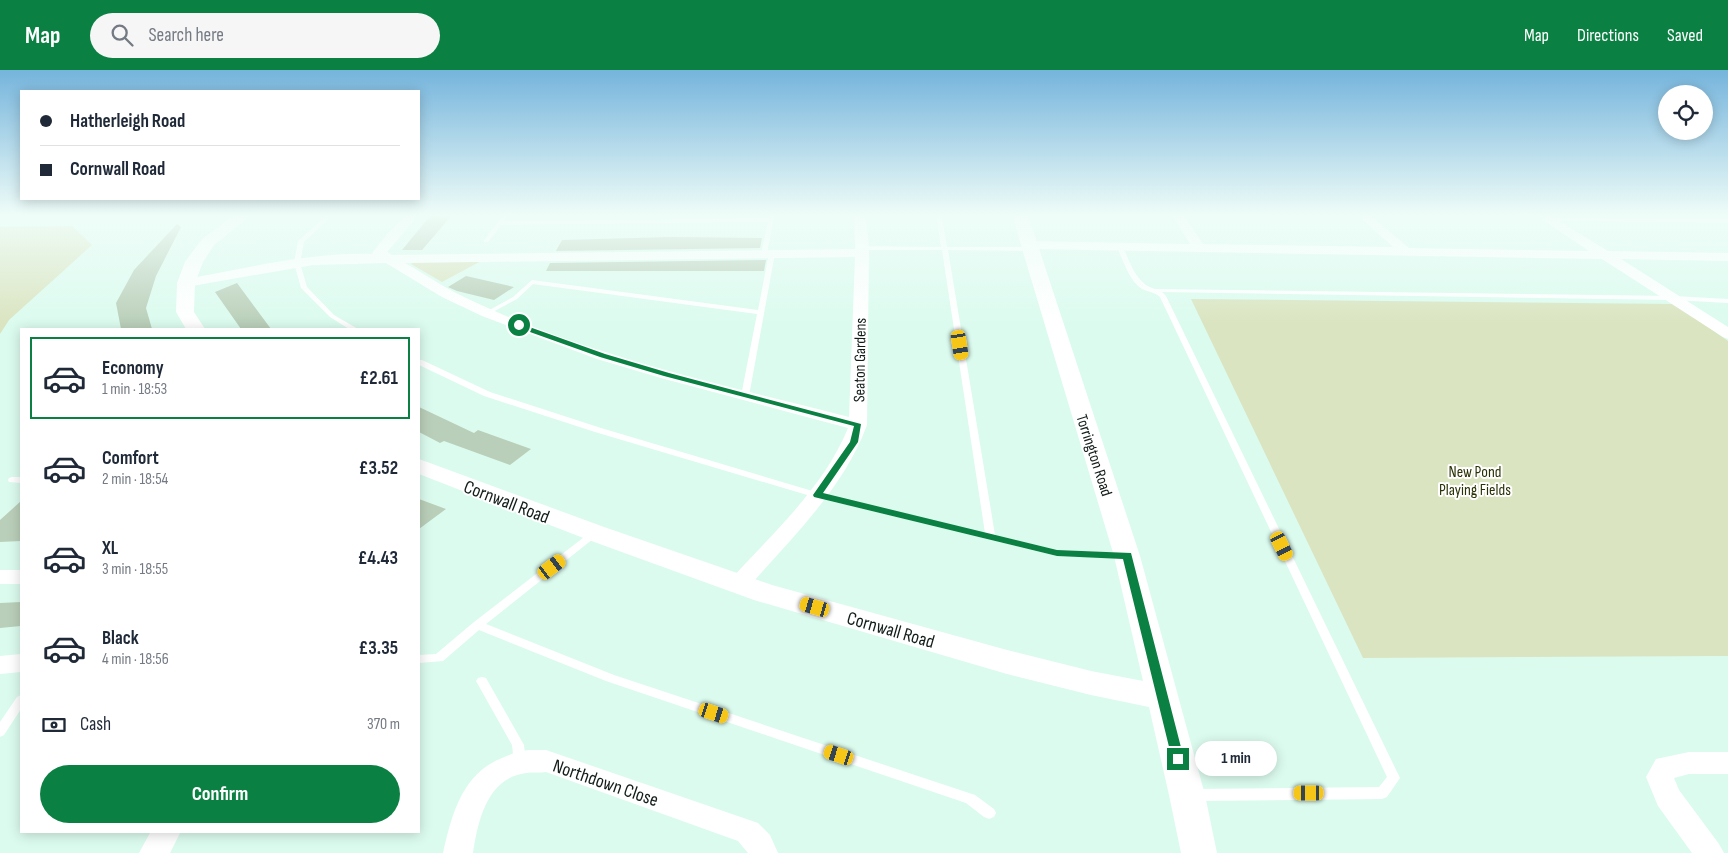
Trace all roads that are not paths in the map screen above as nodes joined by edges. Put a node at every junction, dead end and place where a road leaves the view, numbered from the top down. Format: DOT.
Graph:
graph roads {
  1 [pos="201,252"];
  2 [pos="299,252"];
  3 [pos="380,252"];
  4 [pos="813,252"];
  5 [pos="861,252"];
  6 [pos="944,252"];
  7 [pos="1033,252"];
  8 [pos="1122,252"];
  9 [pos="1374,252"];
  10 [pos="1406,252"];
  11 [pos="1600,252"];
  12 [pos="768,253"];
  13 [pos="1604,254"];
  14 [pos="1728,257"];
  15 [pos="391,259"];
  16 [pos="297,263"];
  17 [pos="186,283"];
  18 [pos="1157,290"];
  19 [pos="1674,298"];
  20 [pos="1728,301"];
  21 [pos="761,312"];
  22 [pos="487,313"];
  23 [pos="195,328"];
  24 [pos="353,328"];
  25 [pos="1728,334"];
  26 [pos="420,362"];
  27 [pos="745,396"];
  28 [pos="858,425"];
  29 [pos="420,466"];
  30 [pos="817,495"];
  31 [pos="595,533"];
  32 [pos="991,538"];
  33 [pos="1127,556"];
  34 [pos="0,577"];
  35 [pos="20,577"];
  36 [pos="739,584"];
  37 [pos="478,625"];
  38 [pos="420,659"];
  39 [pos="20,663"];
  40 [pos="0,665"];
  41 [pos="482,681"];
  42 [pos="1163,697"];
  43 [pos="20,702"];
  44 [pos="0,732"];
  45 [pos="520,762"];
  46 [pos="1728,763"];
  47 [pos="1187,795"];
  48 [pos="989,813"];
  49 [pos="166,833"];
  50 [pos="154,853"];
  51 [pos="458,853"];
  52 [pos="763,853"];
  53 [pos="1199,853"];
  54 [pos="1709,853"];
  1 -- 17 [label="street"];
  2 -- 16 [label="lane"];
  3 -- 15 [label="street"];
  4 -- 12 [label="street"];
  5 -- 28 [label="street, Seaton Gardens"];
  6 -- 32 [label="lane"];
  7 -- 33 [label="street, Torrington Road"];
  8 -- 18 [label="lane"];
  9 -- 10 [label="street"];
  10 -- 13 [label="street"];
  11 -- 13 [label="street"];
  12 -- 15 [label="street"];
  12 -- 21 [label="lane"];
  13 -- 14 [label="street"];
  13 -- 19 [label="street"];
  15 -- 16 [label="street"];
  15 -- 22 [label="street"];
  16 -- 17 [label="street"];
  16 -- 24 [label="lane"];
  17 -- 23 [label="street"];
  18 -- 19 [label="lane"];
  18 -- 47 [label="lane"];
  19 -- 20 [label="lane"];
  19 -- 25 [label="street"];
  21 -- 22 [label="lane"];
  21 -- 27 [label="lane"];
  22 -- 27 [label="street"];
  26 -- 30 [label="lane"];
  27 -- 28 [label="street"];
  28 -- 30 [label="street, Seaton Gardens"];
  29 -- 31 [label="street, Cornwall Road"];
  30 -- 32 [label="lane"];
  30 -- 36 [label="street, Seaton Gardens"];
  31 -- 36 [label="street, Cornwall Road"];
  31 -- 37 [label="lane"];
  32 -- 33 [label="lane"];
  33 -- 42 [label="street, Torrington Road"];
  34 -- 35 [label="street"];
  36 -- 42 [label="street, Cornwall Road"];
  37 -- 38 [label="lane"];
  37 -- 48 [label="lane"];
  39 -- 40 [label="street"];
  41 -- 45 [label="lane"];
  42 -- 47 [label="street"];
  43 -- 44 [label="lane"];
  45 -- 51 [label="street, Northdown Close"];
  45 -- 52 [label="street, Northdown Close"];
  46 -- 54 [label="street"];
  47 -- 53 [label="street"];
  49 -- 50 [label="street"];
}
